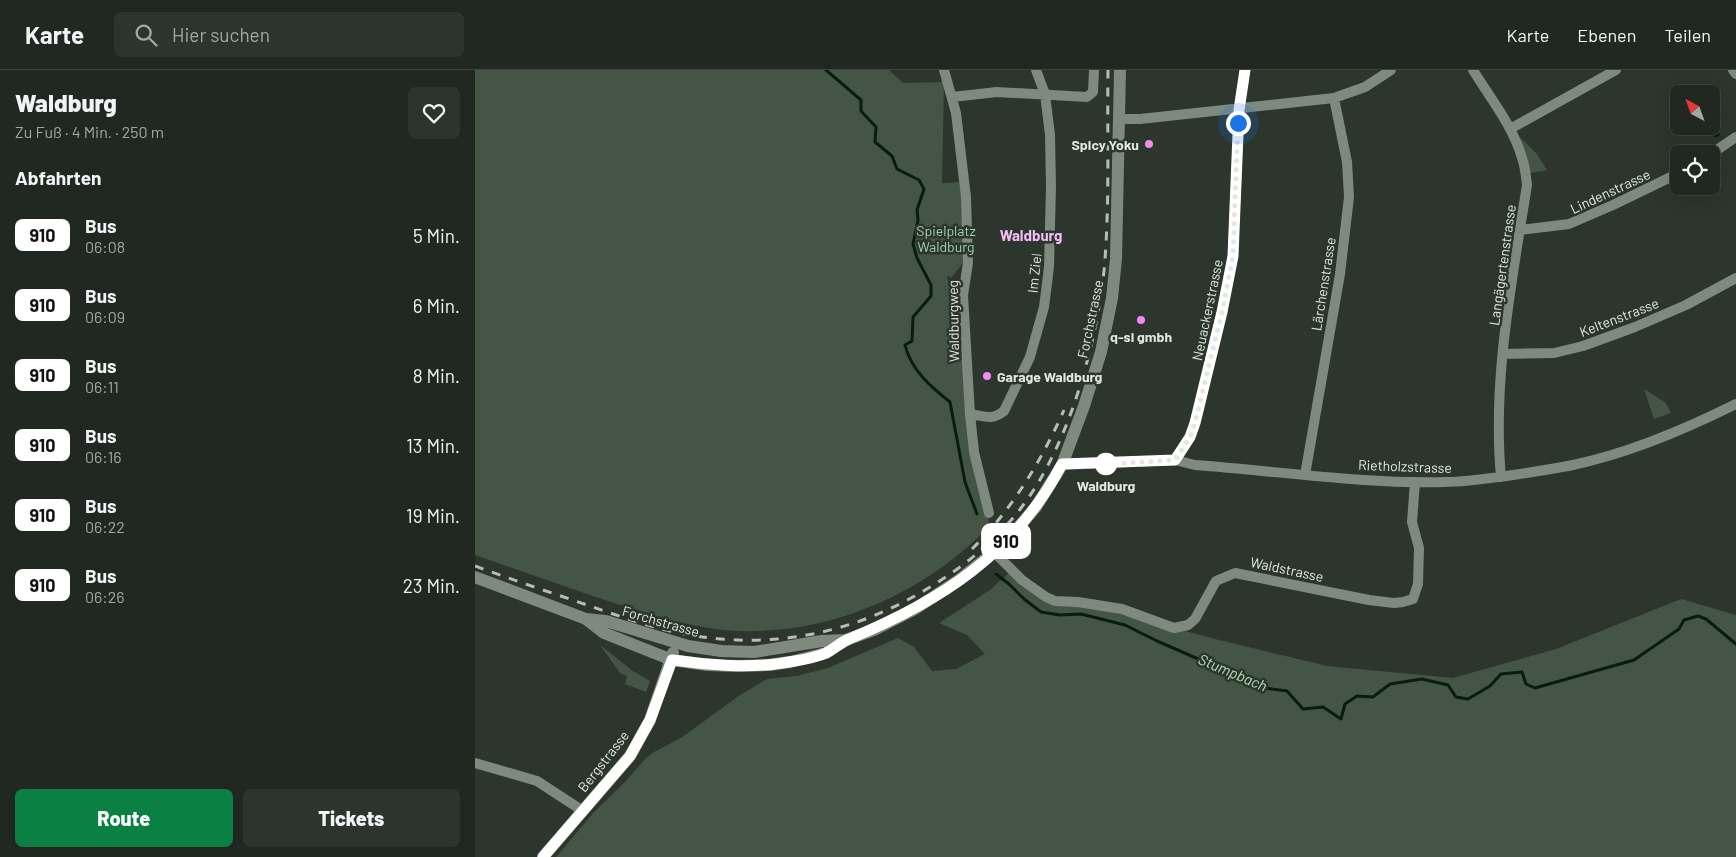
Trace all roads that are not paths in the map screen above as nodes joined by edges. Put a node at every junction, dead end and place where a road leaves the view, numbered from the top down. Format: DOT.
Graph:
graph roads {
  1 [pos="944,70"];
  2 [pos="1036,70"];
  3 [pos="1093,70"];
  4 [pos="1120,70"];
  5 [pos="1245,70"];
  6 [pos="1391,70"];
  7 [pos="1473,70"];
  8 [pos="1616,70"];
  9 [pos="1733,70"];
  10 [pos="1736,74"];
  11 [pos="1045,94"];
  12 [pos="952,97"];
  13 [pos="1334,98"];
  14 [pos="1239,110"];
  15 [pos="1119,118"];
  16 [pos="1510,130"];
  17 [pos="1736,137"];
  18 [pos="1720,148"];
  19 [pos="1670,177"];
  20 [pos="1520,230"];
  21 [pos="1736,278"];
  22 [pos="1503,354"];
  23 [pos="1736,404"];
  24 [pos="970,414"];
  25 [pos="1175,460"];
  26 [pos="1062,464"];
  27 [pos="1305,475"];
  28 [pos="1501,477"];
  29 [pos="1415,482"];
  30 [pos="989,513"];
  31 [pos="994,552"];
  32 [pos="475,577"];
  33 [pos="586,619"];
  34 [pos="846,640"];
  35 [pos="676,644"];
  36 [pos="672,660"];
  37 [pos="475,763"];
  38 [pos="583,811"];
  39 [pos="543,857"];
  1 -- 12 [label="street, Waldburgweg"];
  2 -- 11 [label="street, Im Ziel"];
  3 -- 11 [label="street"];
  4 -- 15 [label="main road, Forchstrasse"];
  5 -- 14 [label="street, Neuackerstrasse"];
  6 -- 13 [label="street"];
  7 -- 16 [label="street, Langägertenstrasse"];
  8 -- 16 [label="street"];
  9 -- 10 [label="street"];
  11 -- 12 [label="street"];
  11 -- 24 [label="street, Im Ziel"];
  12 -- 24 [label="street, Waldburgweg"];
  13 -- 14 [label="street"];
  13 -- 27 [label="street, Lärchenstrasse"];
  14 -- 15 [label="street"];
  14 -- 25 [label="street, Neuackerstrasse"];
  15 -- 26 [label="main road, Forchstrasse"];
  16 -- 20 [label="street, Langägertenstrasse"];
  17 -- 18 [label="street"];
  19 -- 20 [label="street, Lindenstrasse"];
  20 -- 22 [label="street, Langägertenstrasse"];
  21 -- 22 [label="street, Keltenstrasse"];
  22 -- 28 [label="street, Langägertenstrasse"];
  23 -- 28 [label="street, Rietholzstrasse"];
  24 -- 30 [label="street, Waldburgweg"];
  25 -- 26 [label="street, Rietholzstrasse"];
  25 -- 27 [label="street, Rietholzstrasse"];
  26 -- 31 [label="main road, Forchstrasse"];
  27 -- 29 [label="street, Rietholzstrasse"];
  28 -- 29 [label="street, Rietholzstrasse"];
  29 -- 31 [label="street, Waldstrasse"];
  31 -- 34 [label="main road, Forchstrasse"];
  32 -- 33 [label="main road, Forchstrasse"];
  33 -- 35 [label="main road, Forchstrasse"];
  33 -- 36 [label="main road, Forchstrasse"];
  34 -- 35 [label="main road, Forchstrasse"];
  34 -- 36 [label="main road, Forchstrasse"];
  35 -- 36 [label="main road, Bergstrasse"];
  36 -- 38 [label="main road, Bergstrasse"];
  37 -- 38 [label="street"];
  38 -- 39 [label="main road, Bergstrasse"];
}
